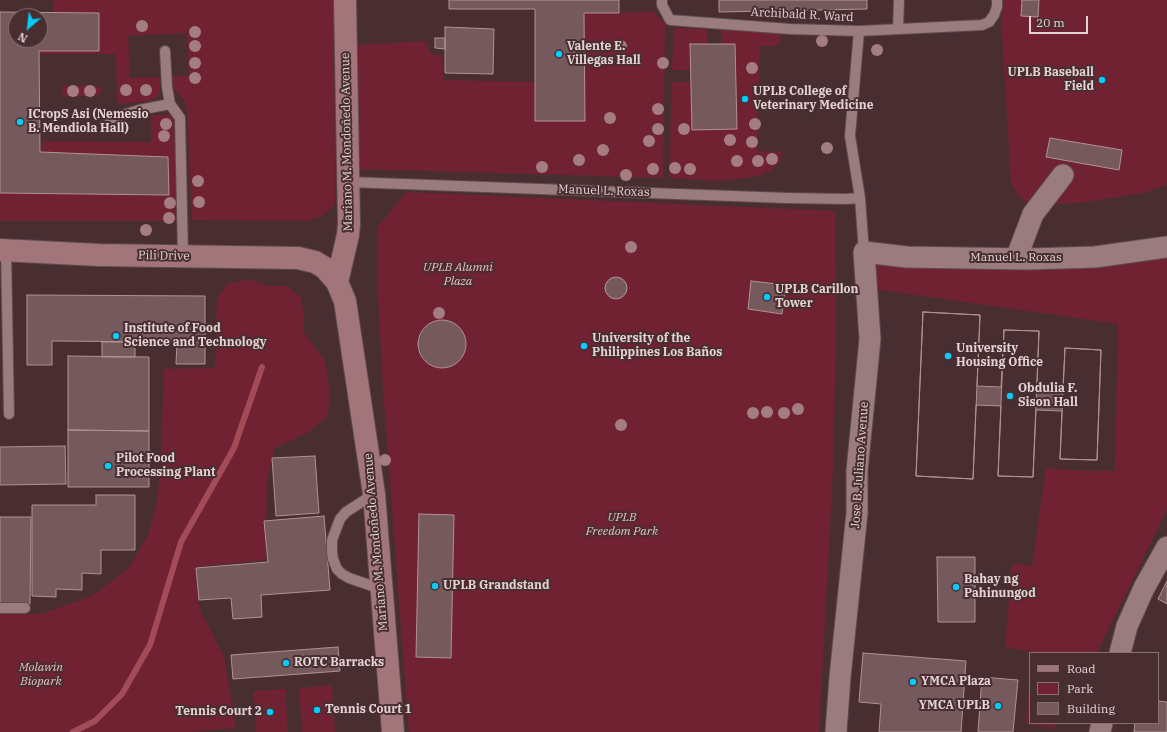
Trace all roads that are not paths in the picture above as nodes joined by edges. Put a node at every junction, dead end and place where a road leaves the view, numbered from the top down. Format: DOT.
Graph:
graph roads {
  1 [pos="345,0"];
  2 [pos="662,0"];
  3 [pos="899,0"];
  4 [pos="997,0"];
  5 [pos="898,29"];
  6 [pos="859,31"];
  7 [pos="165,51"];
  8 [pos="170,104"];
  9 [pos="110,119"];
  10 [pos="1063,175"];
  11 [pos="348,182"];
  12 [pos="860,198"];
  13 [pos="1167,247"];
  14 [pos="3,250"];
  15 [pos="864,252"];
  16 [pos="183,256"];
  17 [pos="1016,258"];
  18 [pos="331,275"];
  19 [pos="9,414"];
  20 [pos="374,494"];
  21 [pos="1167,547"];
  22 [pos="381,589"];
  23 [pos="0,608"];
  24 [pos="25,608"];
  25 [pos="1120,652"];
  26 [pos="393,732"];
  27 [pos="836,732"];
  1 -- 11 [label="street, Mariano M. Mondoñedo Avenue"];
  2 -- 6 [label="lane, Archibald R. Ward"];
  3 -- 5 [label="lane"];
  4 -- 5 [label="lane"];
  5 -- 6 [label="lane"];
  6 -- 12 [label="lane, Archibald R. Ward"];
  7 -- 8 [label="lane"];
  8 -- 9 [label="lane"];
  8 -- 16 [label="lane"];
  10 -- 17 [label="street"];
  11 -- 12 [label="lane, Manuel L. Roxas"];
  11 -- 18 [label="street, Mariano M. Mondoñedo Avenue"];
  12 -- 15 [label="lane, Jose B. Juliano Avenue"];
  13 -- 17 [label="street, Manuel L. Roxas"];
  14 -- 16 [label="street, Pili Drive"];
  14 -- 19 [label="lane"];
  15 -- 17 [label="street, Manuel L. Roxas"];
  15 -- 27 [label="street, Jose B. Juliano Avenue"];
  16 -- 18 [label="street, Pili Drive"];
  18 -- 20 [label="street, Mariano M. Mondoñedo Avenue"];
  20 -- 22 [label="street, Mariano M. Mondoñedo Avenue"];
  20 -- 22 [label="lane"];
  21 -- 25 [label="street"];
  22 -- 26 [label="street, Mariano M. Mondoñedo Avenue"];
  23 -- 24 [label="lane"];
}
